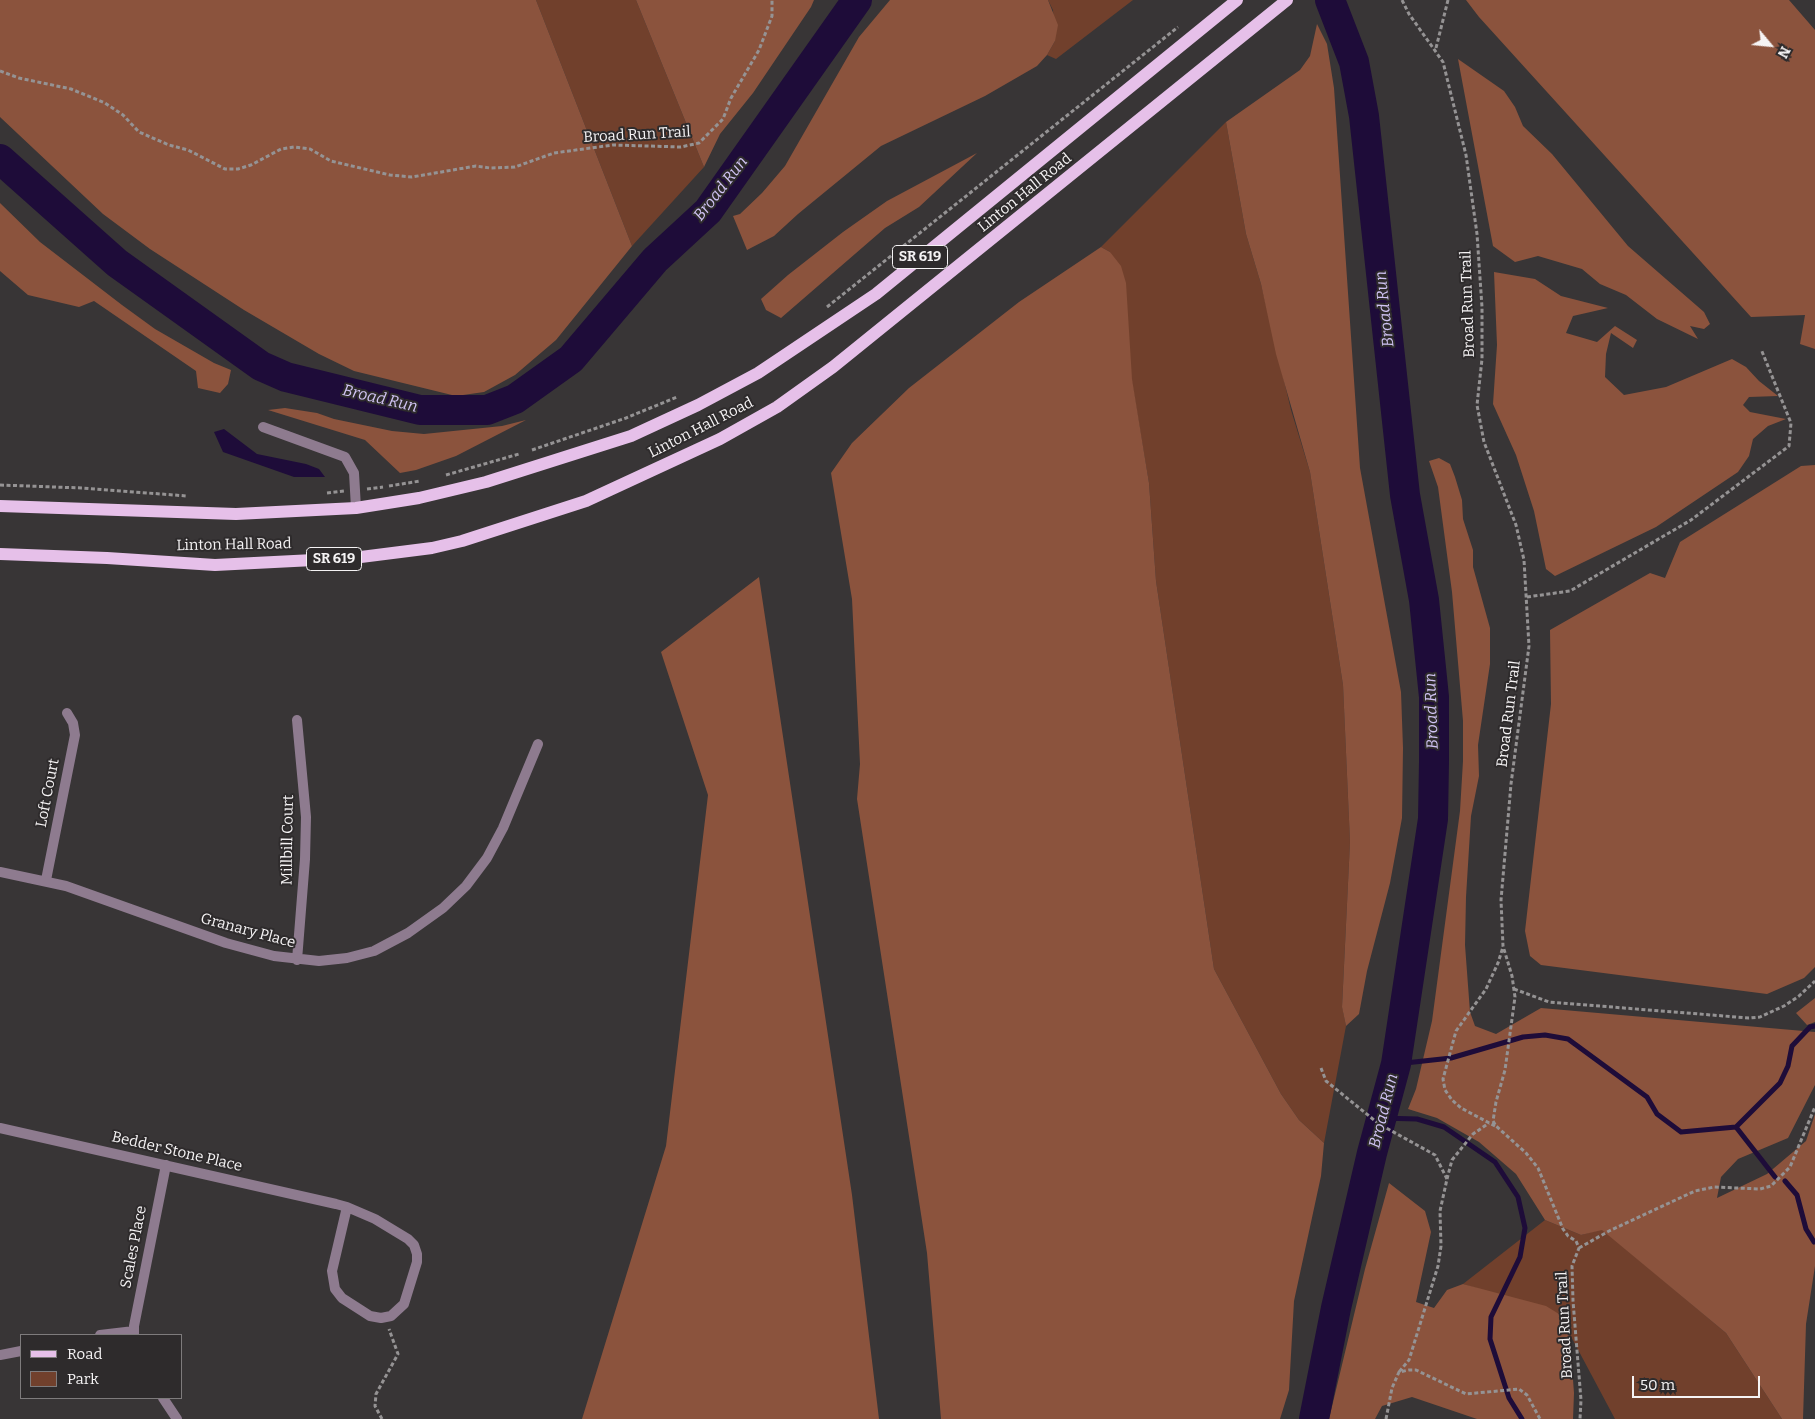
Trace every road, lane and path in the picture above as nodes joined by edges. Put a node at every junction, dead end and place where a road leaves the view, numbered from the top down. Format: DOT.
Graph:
graph roads {
  1 [pos="772,0"];
  2 [pos="1237,0"];
  3 [pos="1287,0"];
  4 [pos="1402,0"];
  5 [pos="1448,0"];
  6 [pos="1180,25"];
  7 [pos="1436,49"];
  8 [pos="0,71"];
  9 [pos="824,309"];
  10 [pos="1761,349"];
  11 [pos="681,395"];
  12 [pos="263,427"];
  13 [pos="439,477"];
  14 [pos="429,480"];
  15 [pos="0,485"];
  16 [pos="355,490"];
  17 [pos="319,494"];
  18 [pos="188,496"];
  19 [pos="0,506"];
  20 [pos="356,508"];
  21 [pos="0,554"];
  22 [pos="1527,597"];
  23 [pos="67,712"];
  24 [pos="298,720"];
  25 [pos="538,744"];
  26 [pos="0,872"];
  27 [pos="46,880"];
  28 [pos="1503,946"];
  29 [pos="297,960"];
  30 [pos="1815,981"];
  31 [pos="1514,989"];
  32 [pos="1320,1068"];
  33 [pos="1815,1106"];
  34 [pos="1489,1122"];
  35 [pos="1496,1126"];
  36 [pos="0,1128"];
  37 [pos="166,1165"];
  38 [pos="1447,1180"];
  39 [pos="347,1208"];
  40 [pos="1579,1248"];
  41 [pos="385,1317"];
  42 [pos="134,1333"];
  43 [pos="117,1334"];
  44 [pos="20,1351"];
  45 [pos="0,1356"];
  46 [pos="1399,1372"];
  47 [pos="164,1399"];
  48 [pos="177,1419"];
  49 [pos="382,1419"];
  50 [pos="1386,1419"];
  51 [pos="1540,1419"];
  52 [pos="1580,1419"];
  1 -- 8 [label="path, Broad Run Trail"];
  2 -- 20 [label="main road, Linton Hall Road / SR 619"];
  3 -- 21 [label="main road, Linton Hall Road / SR 619"];
  4 -- 7 [label="path, Broad Run Trail"];
  5 -- 7 [label="path"];
  6 -- 9 [label="path"];
  7 -- 22 [label="path, Broad Run Trail"];
  10 -- 22 [label="path"];
  11 -- 13 [label="path"];
  12 -- 16 [label="street"];
  14 -- 16 [label="path"];
  15 -- 18 [label="path"];
  16 -- 17 [label="path"];
  16 -- 20 [label="street"];
  19 -- 20 [label="main road, Linton Hall Road / SR 619"];
  22 -- 28 [label="path, Broad Run Trail"];
  23 -- 27 [label="street, Loft Court"];
  24 -- 29 [label="street, Millbill Court"];
  25 -- 29 [label="street, Granary Place"];
  26 -- 27 [label="street, Granary Place"];
  27 -- 29 [label="street, Granary Place"];
  28 -- 31 [label="path, Broad Run Trail"];
  28 -- 34 [label="path"];
  30 -- 31 [label="path"];
  31 -- 35 [label="path, Broad Run Trail"];
  32 -- 38 [label="path"];
  33 -- 40 [label="path"];
  34 -- 35 [label="path"];
  34 -- 38 [label="path"];
  35 -- 40 [label="path"];
  36 -- 37 [label="street, Bedder Stone Place"];
  37 -- 39 [label="street, Bedder Stone Place"];
  37 -- 42 [label="street, Scales Place"];
  38 -- 46 [label="path"];
  39 -- 41 [label="street"];
  39 -- 41 [label="street, Bedder Stone Place"];
  40 -- 52 [label="path, Broad Run Trail"];
  41 -- 49 [label="path"];
  42 -- 43 [label="street"];
  44 -- 45 [label="street"];
  46 -- 50 [label="path"];
  46 -- 51 [label="path"];
  47 -- 48 [label="street"];
}
